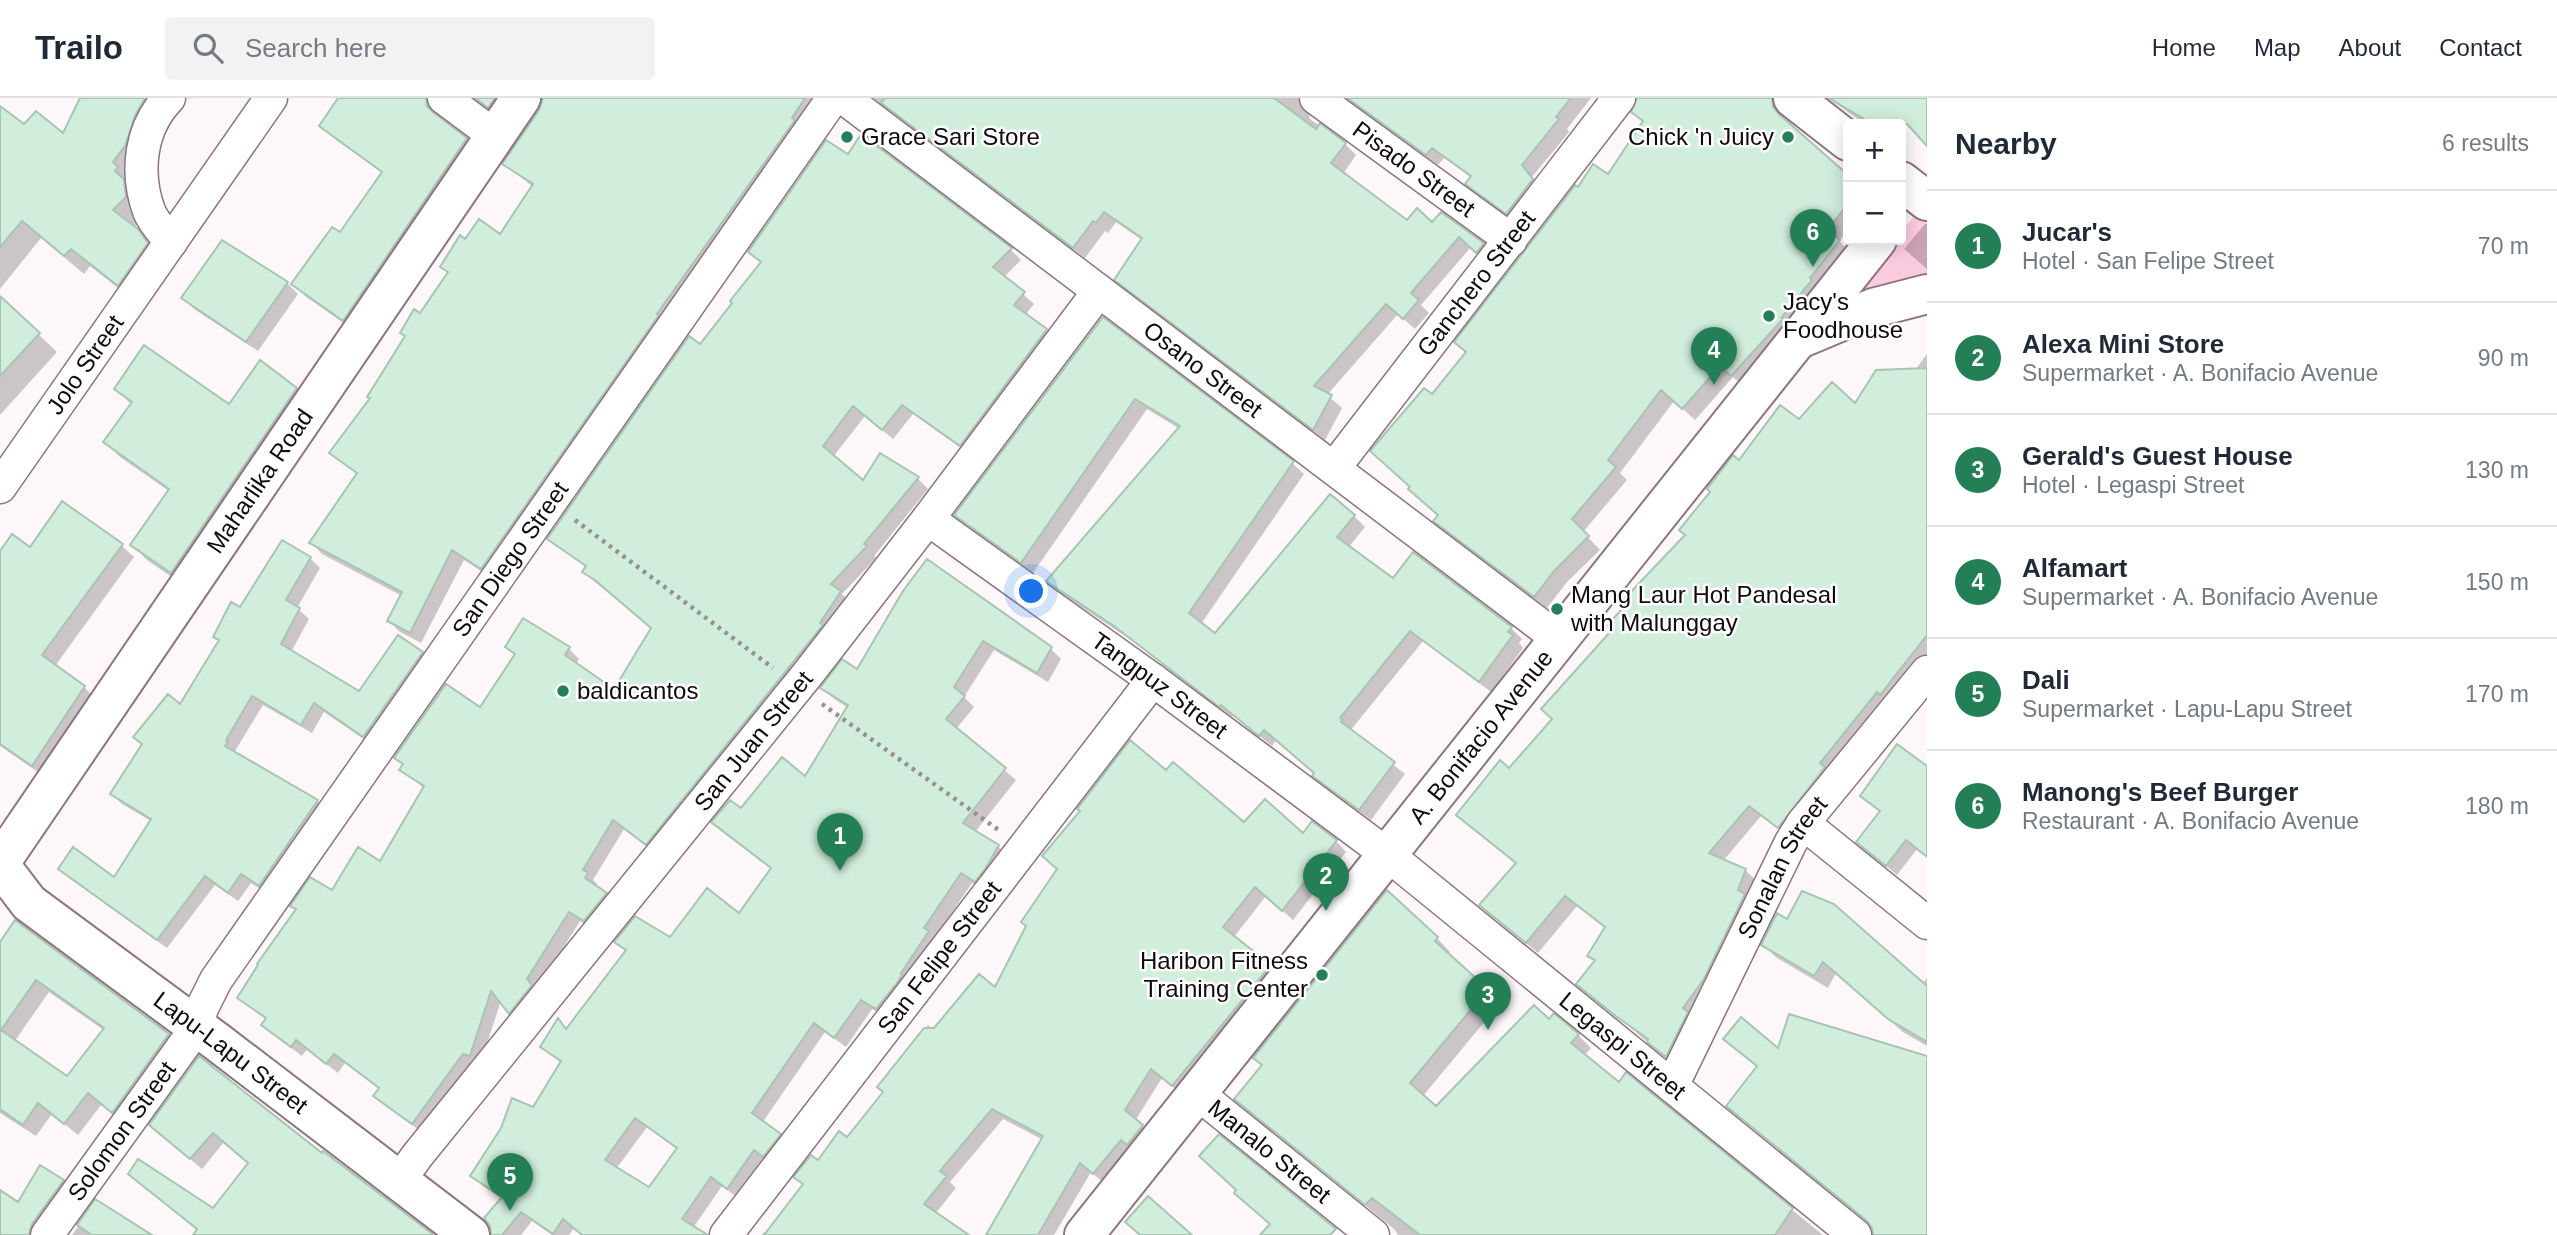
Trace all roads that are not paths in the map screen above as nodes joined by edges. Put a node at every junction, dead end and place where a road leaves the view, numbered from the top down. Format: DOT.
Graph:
graph roads {
  1 [pos="169,98"];
  2 [pos="271,98"];
  3 [pos="444,98"];
  4 [pos="521,98"];
  5 [pos="833,98"];
  6 [pos="844,98"];
  7 [pos="1316,98"];
  8 [pos="1619,98"];
  9 [pos="1793,98"];
  10 [pos="495,135"];
  11 [pos="1843,137"];
  12 [pos="1511,240"];
  13 [pos="171,242"];
  14 [pos="1874,245"];
  15 [pos="1099,291"];
  16 [pos="1927,294"];
  17 [pos="1802,338"];
  18 [pos="1334,468"];
  19 [pos="0,487"];
  20 [pos="928,519"];
  21 [pos="1560,640"];
  22 [pos="1927,673"];
  23 [pos="1153,680"];
  24 [pos="1804,823"];
  25 [pos="1388,855"];
  26 [pos="0,864"];
  27 [pos="1927,923"];
  28 [pos="197,1027"];
  29 [pos="1672,1086"];
  30 [pos="1197,1093"];
  31 [pos="399,1181"];
  32 [pos="47,1235"];
  33 [pos="470,1235"];
  34 [pos="726,1235"];
  35 [pos="1084,1235"];
  36 [pos="1373,1235"];
  37 [pos="1855,1235"];
  1 -- 13 [label="street"];
  2 -- 13 [label="street, Jolo Street"];
  3 -- 10 [label="street"];
  4 -- 10 [label="street, Maharlika Road"];
  5 -- 28 [label="street, San Diego Street"];
  6 -- 15 [label="street, Osano Street"];
  7 -- 12 [label="street, Pisado Street"];
  8 -- 12 [label="street, Ganchero Street"];
  9 -- 11 [label="street"];
  10 -- 26 [label="street, Maharlika Road"];
  12 -- 18 [label="street, Ganchero Street"];
  13 -- 19 [label="street, Jolo Street"];
  14 -- 17 [label="street, A. Bonifacio Avenue"];
  15 -- 18 [label="street, Osano Street"];
  15 -- 20 [label="street, San Juan Street"];
  16 -- 17 [label="street"];
  17 -- 21 [label="street, A. Bonifacio Avenue"];
  18 -- 21 [label="street, Osano Street"];
  20 -- 23 [label="street, Tangpuz Street"];
  20 -- 31 [label="street, San Juan Street"];
  21 -- 25 [label="street, A. Bonifacio Avenue"];
  22 -- 24 [label="street, Sonalan Street"];
  23 -- 25 [label="street, Tangpuz Street"];
  23 -- 34 [label="street, San Felipe Street"];
  24 -- 27 [label="street"];
  24 -- 29 [label="street, Sonalan Street"];
  25 -- 29 [label="street, Legaspi Street"];
  25 -- 30 [label="street, A. Bonifacio Avenue"];
  26 -- 28 [label="street, Lapu-Lapu Street"];
  28 -- 31 [label="street, Lapu-Lapu Street"];
  28 -- 32 [label="street, Solomon Street"];
  29 -- 37 [label="street, Legaspi Street"];
  30 -- 35 [label="street, A. Bonifacio Avenue"];
  30 -- 36 [label="street, Manalo Street"];
  31 -- 33 [label="street, Lapu-Lapu Street"];
}
